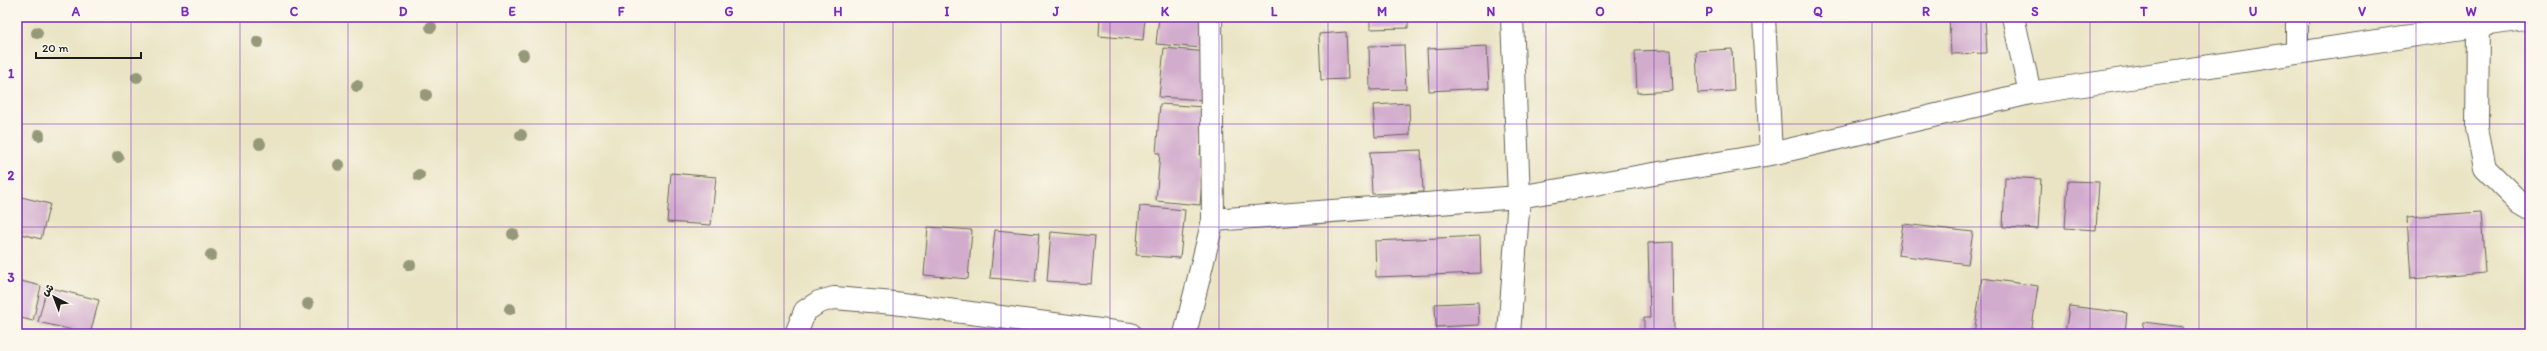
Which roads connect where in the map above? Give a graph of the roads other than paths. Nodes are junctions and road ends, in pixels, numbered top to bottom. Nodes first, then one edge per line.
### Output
1 (1211, 17) edge
2 (1512, 17) edge
3 (1764, 17) edge
4 (2013, 17) edge
5 (2296, 17) edge
6 (2530, 18) edge
7 (2478, 25) junction
8 (2297, 52) junction
9 (2030, 93) junction
10 (1771, 154) junction
11 (1519, 197) junction
12 (2530, 209) edge
13 (1213, 220) junction
14 (796, 334) edge
15 (1130, 334) edge
16 (1185, 334) edge
17 (1509, 334) edge

1 - 13 street
2 - 11 street
3 - 10 street
4 - 9 street
5 - 8 street
6 - 7 street
7 - 8 street
7 - 12 street
8 - 9 street
9 - 10 street
10 - 11 street
11 - 13 street
11 - 17 street
13 - 16 street
14 - 15 street

